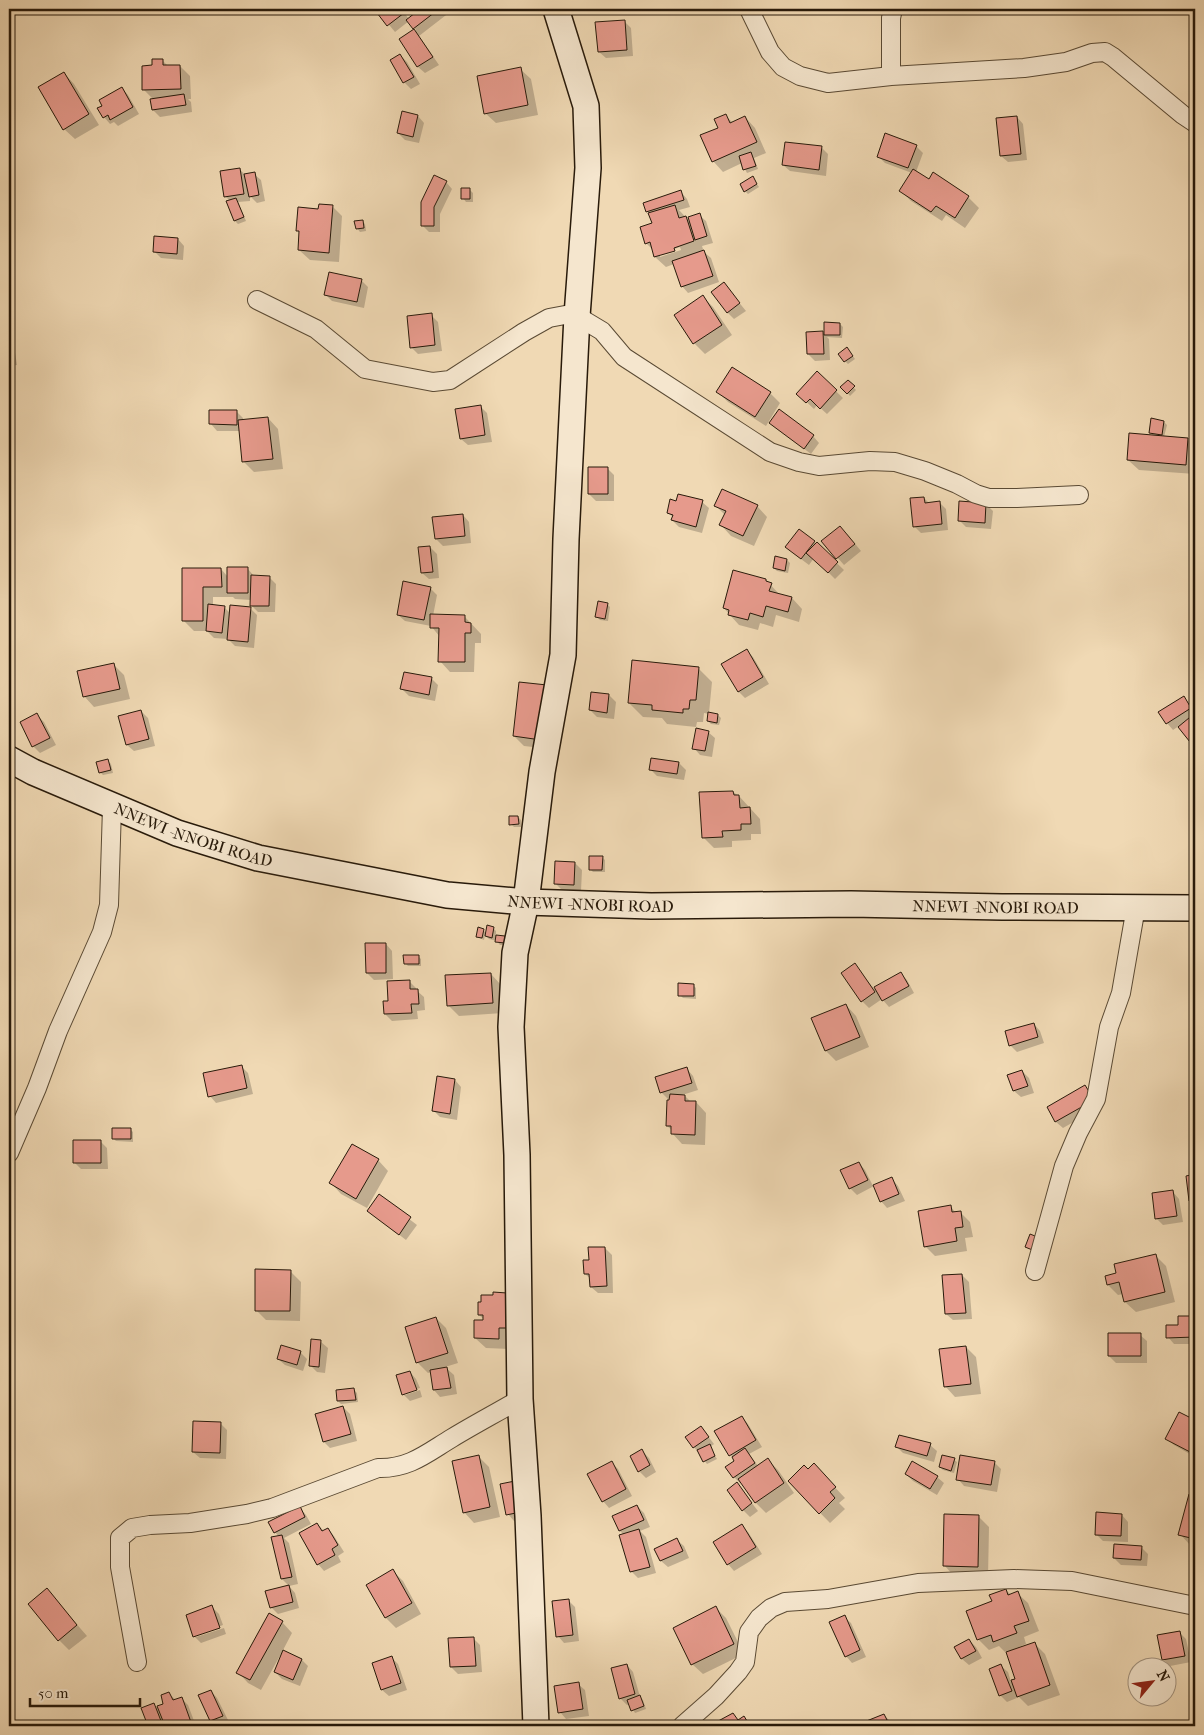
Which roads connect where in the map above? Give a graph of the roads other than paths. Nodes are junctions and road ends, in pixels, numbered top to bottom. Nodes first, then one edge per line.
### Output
1 (556, 9) edge
2 (749, 9) edge
3 (894, 9) edge
4 (892, 76) junction
5 (1195, 123) edge
6 (257, 300) dead end
7 (577, 316) junction
8 (1079, 495) dead end
9 (9, 759) edge
10 (112, 807) junction
11 (526, 902) junction
12 (1136, 907) junction
13 (1195, 908) edge
14 (9, 1153) edge
15 (1034, 1271) dead end
16 (520, 1399) junction
17 (1195, 1606) edge
18 (136, 1662) dead end
19 (536, 1726) edge
20 (682, 1726) edge

1 - 7 street
2 - 4 street
3 - 4 street
4 - 5 street
6 - 7 street
7 - 8 street
7 - 11 street
9 - 10 street, NNEWI -NNOBI ROAD
10 - 11 street, NNEWI -NNOBI ROAD
10 - 14 street
11 - 12 street, NNEWI -NNOBI ROAD
11 - 16 street
12 - 13 street, NNEWI -NNOBI ROAD
12 - 15 street
16 - 18 street
16 - 19 street
17 - 20 street

